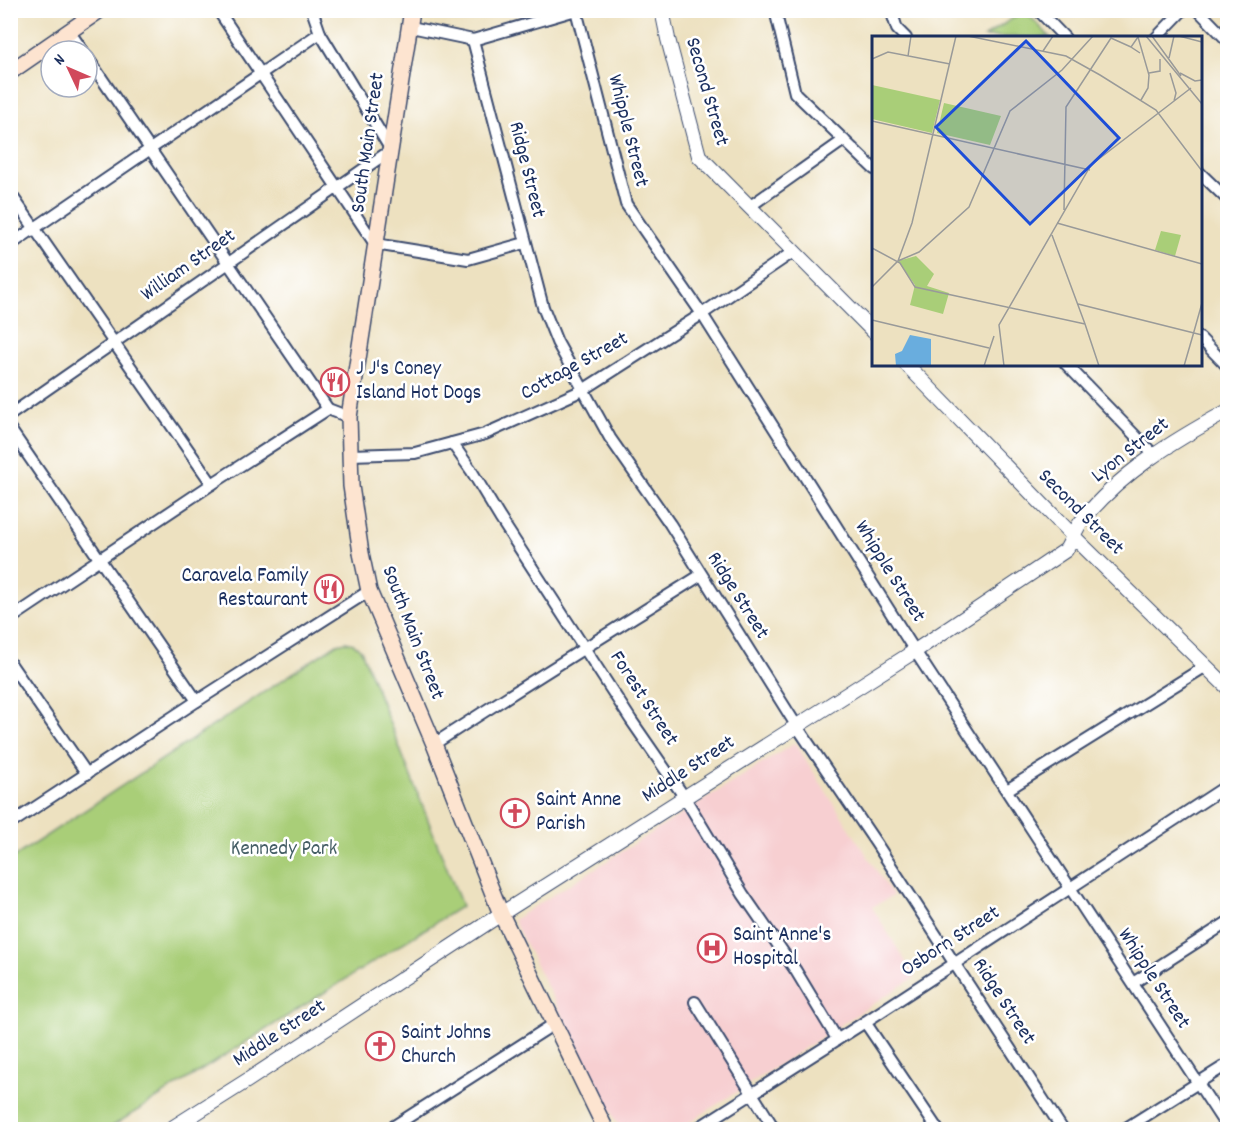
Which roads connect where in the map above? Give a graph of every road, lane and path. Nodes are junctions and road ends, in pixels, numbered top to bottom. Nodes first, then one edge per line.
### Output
1 (100, 10) edge
2 (219, 10) edge
3 (312, 10) edge
4 (412, 10) edge
5 (576, 10) edge
6 (662, 10) edge
7 (775, 10) edge
8 (891, 10) edge
9 (1038, 10) edge
10 (1183, 10) edge
11 (1198, 10) edge
12 (411, 27) junction
13 (69, 31) junction
14 (320, 33) junction
15 (904, 36) edge
16 (1063, 36) edge
17 (1158, 36) edge
18 (75, 39) edge
19 (473, 40) junction
20 (1227, 40) edge
21 (10, 72) edge
22 (261, 74) junction
23 (99, 75) edge
24 (844, 140) junction
25 (150, 149) junction
26 (391, 150) junction
27 (872, 168) edge
28 (1202, 175) edge
29 (337, 188) junction
30 (10, 193) edge
31 (1227, 200) edge
32 (749, 207) junction
33 (35, 228) junction
34 (525, 243) junction
35 (375, 244) junction
36 (10, 245) edge
37 (793, 252) junction
38 (228, 263) junction
39 (702, 314) junction
40 (872, 327) edge
41 (1202, 340) edge
42 (114, 343) junction
43 (908, 366) edge
44 (1068, 366) edge
45 (1227, 367) edge
46 (583, 390) junction
47 (328, 409) junction
48 (1227, 411) edge
49 (10, 415) edge
50 (349, 417) junction
51 (10, 429) edge
52 (452, 443) junction
53 (350, 455) junction
54 (1154, 455) junction
55 (212, 484) junction
56 (1074, 537) junction
57 (100, 559) junction
58 (701, 575) junction
59 (369, 591) junction
60 (10, 618) edge
61 (586, 648) junction
62 (915, 651) junction
63 (10, 663) edge
64 (1206, 666) junction
65 (1227, 688) edge
66 (197, 701) junction
67 (796, 725) junction
68 (434, 744) junction
69 (87, 774) junction
70 (1227, 785) edge
71 (1007, 790) junction
72 (685, 798) junction
73 (10, 824) edge
74 (1071, 888) junction
75 (501, 914) junction
76 (1227, 922) edge
77 (954, 963) junction
78 (1132, 983) junction
79 (695, 1002) dead end
80 (865, 1022) junction
81 (554, 1024) junction
82 (837, 1038) junction
83 (1227, 1064) edge
84 (1197, 1082) junction
85 (751, 1093) junction
86 (1227, 1129) edge
87 (169, 1130) edge
88 (388, 1130) edge
89 (606, 1130) edge
90 (695, 1130) edge
91 (775, 1130) edge
92 (938, 1130) edge
93 (1063, 1130) edge
94 (1123, 1130) edge

1 - 13 main road
2 - 22 street
3 - 14 street
4 - 12 main road, South Main Street
5 - 19 street
5 - 39 street, Whipple Street
6 - 32 street, Second Street
7 - 24 street
8 - 15 street
9 - 16 street
10 - 17 street
11 - 20 street
12 - 19 street
12 - 26 main road, South Main Street
13 - 18 street
13 - 21 main road
14 - 22 street
14 - 26 street
19 - 34 street, Ridge Street
22 - 25 street
22 - 29 street
23 - 25 street
24 - 27 street
24 - 32 street
25 - 33 street
25 - 38 street
26 - 29 street, William Street
26 - 35 main road, South Main Street
28 - 31 street
29 - 35 street
29 - 38 street, William Street
30 - 33 street
32 - 37 street, Second Street
33 - 36 street
33 - 42 street
34 - 35 street
34 - 46 street, Ridge Street
35 - 50 main road, South Main Street
37 - 39 street, Cottage Street
37 - 40 street, Second Street
38 - 42 street, William Street
38 - 47 street
39 - 46 street, Cottage Street
39 - 62 street, Whipple Street
41 - 45 street
42 - 49 street, William Street
42 - 55 street
43 - 56 street, Second Street
44 - 54 street
46 - 52 street, Cottage Street
46 - 58 street, Ridge Street
47 - 50 street
47 - 55 street
48 - 54 street, Lyon Street
50 - 53 main road, South Main Street
51 - 57 street
52 - 53 street, Cottage Street
52 - 61 street, Forest Street
53 - 59 main road, South Main Street
54 - 56 street, Lyon Street
55 - 57 street
56 - 62 street, Middle Street
56 - 64 street, Second Street
57 - 60 street
57 - 66 street
58 - 61 street
58 - 67 street, Ridge Street
59 - 66 street
59 - 68 main road, South Main Street
61 - 68 street
61 - 72 street, Forest Street
62 - 67 street, Middle Street
62 - 71 street, Whipple Street
63 - 69 street
64 - 65 street, Second Street
64 - 71 street
66 - 69 street
67 - 72 street, Middle Street
67 - 77 street, Ridge Street
68 - 75 main road, South Main Street
69 - 73 street
70 - 74 street, Osborn Street
71 - 74 street, Whipple Street
72 - 75 street, Middle Street
72 - 82 street, Forest Street
74 - 77 street, Osborn Street
74 - 78 street, Whipple Street
75 - 81 main road, South Main Street
75 - 87 street, Middle Street
76 - 78 street
77 - 80 street, Osborn Street
77 - 93 street, Ridge Street
78 - 84 street, Whipple Street
79 - 85 street
80 - 82 street, Osborn Street
80 - 92 street
81 - 88 street
81 - 89 main road, South Main Street
82 - 85 street, Osborn Street
83 - 84 street
84 - 86 street, Whipple Street
84 - 94 street
85 - 90 street, Osborn Street
85 - 91 street

